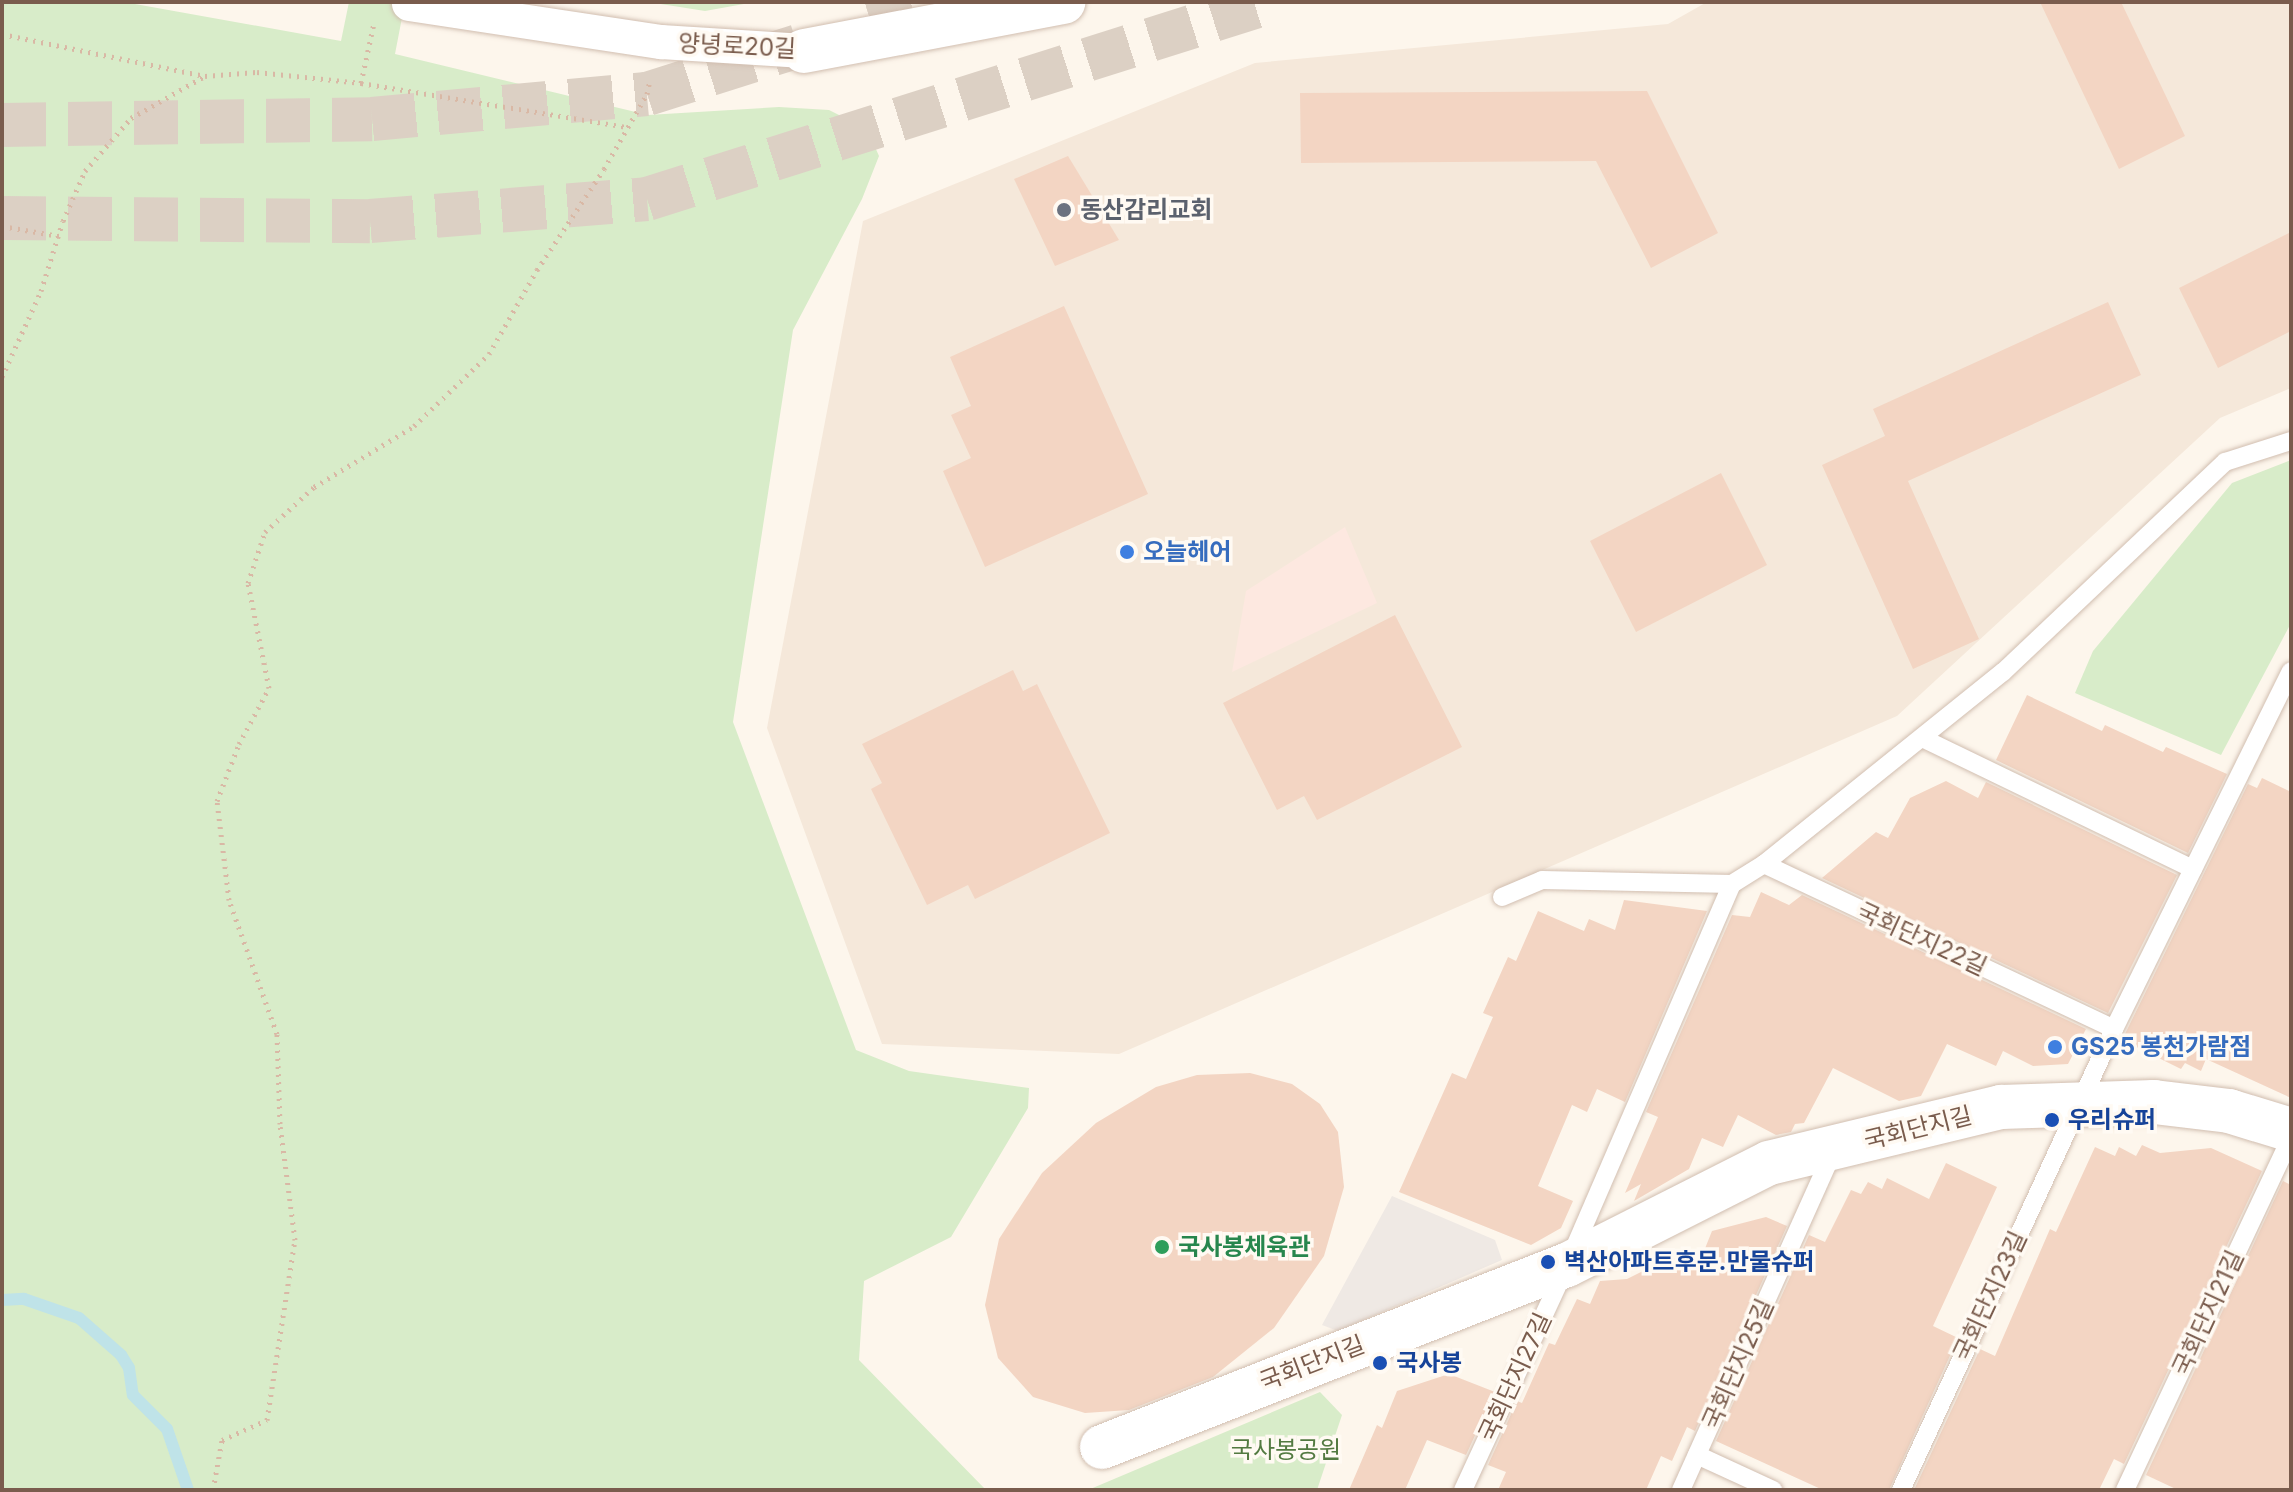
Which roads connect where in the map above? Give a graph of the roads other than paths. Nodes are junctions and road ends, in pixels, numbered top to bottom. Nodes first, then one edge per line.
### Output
1 (1063, 2) edge
2 (409, 4) edge
3 (804, 51) joint
4 (2291, 441) edge
5 (2291, 671) edge
6 (1922, 738) junction
7 (1764, 864) junction
8 (2193, 869) junction
9 (1732, 884) junction
10 (1502, 897) dead end
11 (2114, 1029) junction
12 (2080, 1103) junction
13 (2291, 1130) edge
14 (2291, 1137) edge
15 (1834, 1150) junction
16 (1567, 1265) junction
17 (1102, 1447) dead end
18 (1697, 1455) junction
19 (1463, 1490) edge
20 (1681, 1490) edge
21 (1773, 1490) edge
22 (1901, 1490) edge
23 (2125, 1490) edge

1 - 3 street, 양녕로20길
2 - 3 street, 양녕로20길
4 - 6 lane
5 - 8 lane
6 - 7 lane
6 - 8 lane
7 - 9 lane
7 - 11 lane, 국회단지22길
8 - 11 lane
9 - 10 lane
9 - 16 lane
11 - 12 lane
12 - 13 street, 국회단지길
12 - 15 street, 국회단지길
12 - 22 lane, 국회단지23길
14 - 23 lane, 국회단지21길
15 - 16 street, 국회단지길
15 - 18 lane, 국회단지25길
16 - 17 street, 국회단지길
16 - 19 lane, 국회단지27길
18 - 20 lane, 국회단지25길
18 - 21 lane

